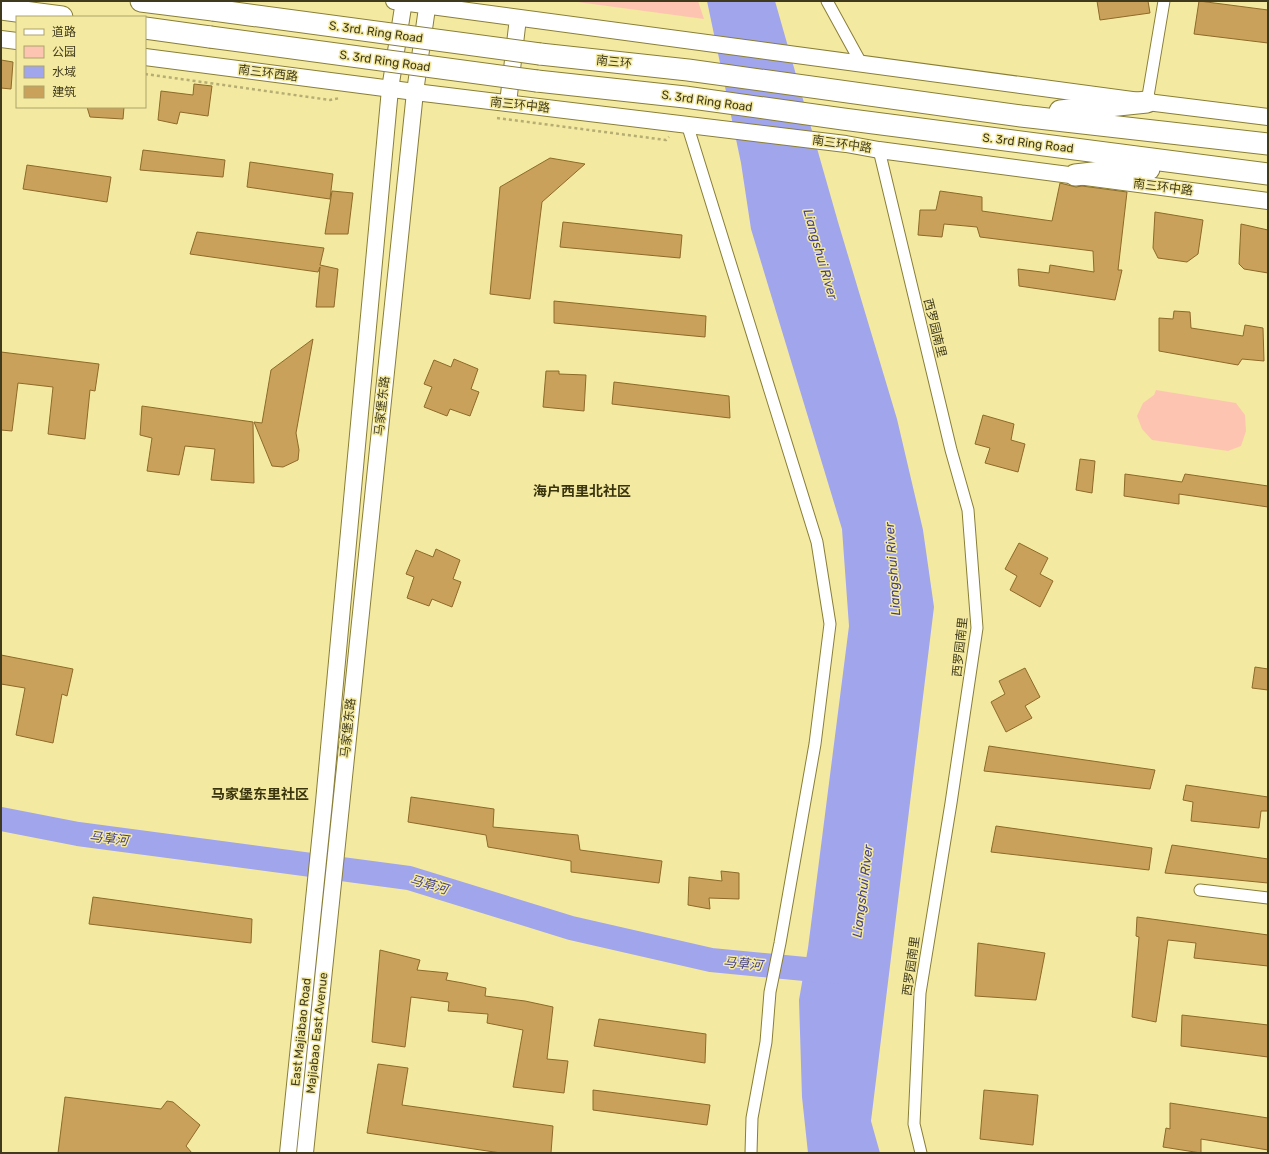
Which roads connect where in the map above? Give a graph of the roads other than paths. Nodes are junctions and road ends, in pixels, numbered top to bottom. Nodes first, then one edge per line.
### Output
1 (141, 1) edge
2 (401, 1) edge
3 (827, 1) edge
4 (1164, 1) edge
5 (428, 3) edge
6 (1, 9) edge
7 (54, 16) edge
8 (518, 18) junction
9 (146, 28) edge
10 (1, 39) edge
11 (16, 41) edge
12 (540, 54) joint
13 (146, 57) edge
14 (861, 63) junction
15 (390, 88) junction
16 (415, 92) junction
17 (1147, 102) junction
18 (508, 103) junction
19 (1021, 116) junction
20 (1268, 117) edge
21 (687, 124) junction
22 (1268, 144) edge
23 (878, 150) junction
24 (1197, 165) junction
25 (1268, 174) edge
26 (1075, 176) junction
27 (1268, 201) edge
28 (1200, 890) dead end
29 (1268, 898) edge
30 (313, 910) joint
31 (330, 913) joint
32 (288, 1153) edge
33 (305, 1153) edge
34 (751, 1153) edge
35 (921, 1153) edge

1 - 12 highway, S. 3rd. Ring Road, bridge
2 - 5 main road
2 - 15 main road, 马家堡东路
3 - 14 street
4 - 17 street
5 - 8 main road
5 - 16 main road, 马家堡东路
6 - 7 highway
8 - 14 main road
8 - 18 main road
9 - 24 highway, S. 3rd Ring Road, bridge
10 - 11 main road
12 - 19 highway, 南三环
13 - 15 main road, 南三环西路
14 - 17 main road
15 - 16 main road, 南三环西路
15 - 30 main road, 马家堡东路
16 - 18 main road, 南三环中路
16 - 31 main road, 马家堡东路
17 - 19 highway
17 - 20 main road
18 - 21 main road, 南三环中路
19 - 22 highway
21 - 23 main road, 南三环中路
21 - 34 street
23 - 26 main road, 南三环中路
23 - 35 street, 西罗园南里
24 - 25 highway, S. 3rd Ring Road
24 - 26 highway
26 - 27 main road, 南三环中路
28 - 29 street
30 - 32 main road, East Majiabao Road
31 - 33 main road, Majiabao East Avenue

